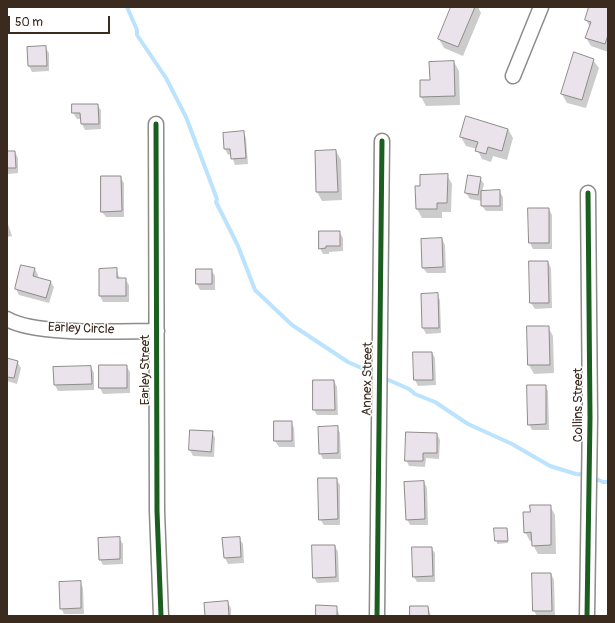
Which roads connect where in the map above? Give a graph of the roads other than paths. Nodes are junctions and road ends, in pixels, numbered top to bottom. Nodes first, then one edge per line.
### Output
1 (541, 7) edge
2 (513, 76) dead end
3 (156, 124) dead end
4 (382, 141) dead end
5 (588, 193) dead end
6 (7, 319) edge
7 (157, 331) junction
8 (161, 616) edge
9 (377, 616) edge
10 (587, 616) edge

1 - 2 street
3 - 7 street, Earley Street
4 - 9 street, Annex Street
5 - 10 street, Collins Street
6 - 7 street, Earley Circle
7 - 8 street, Earley Street

